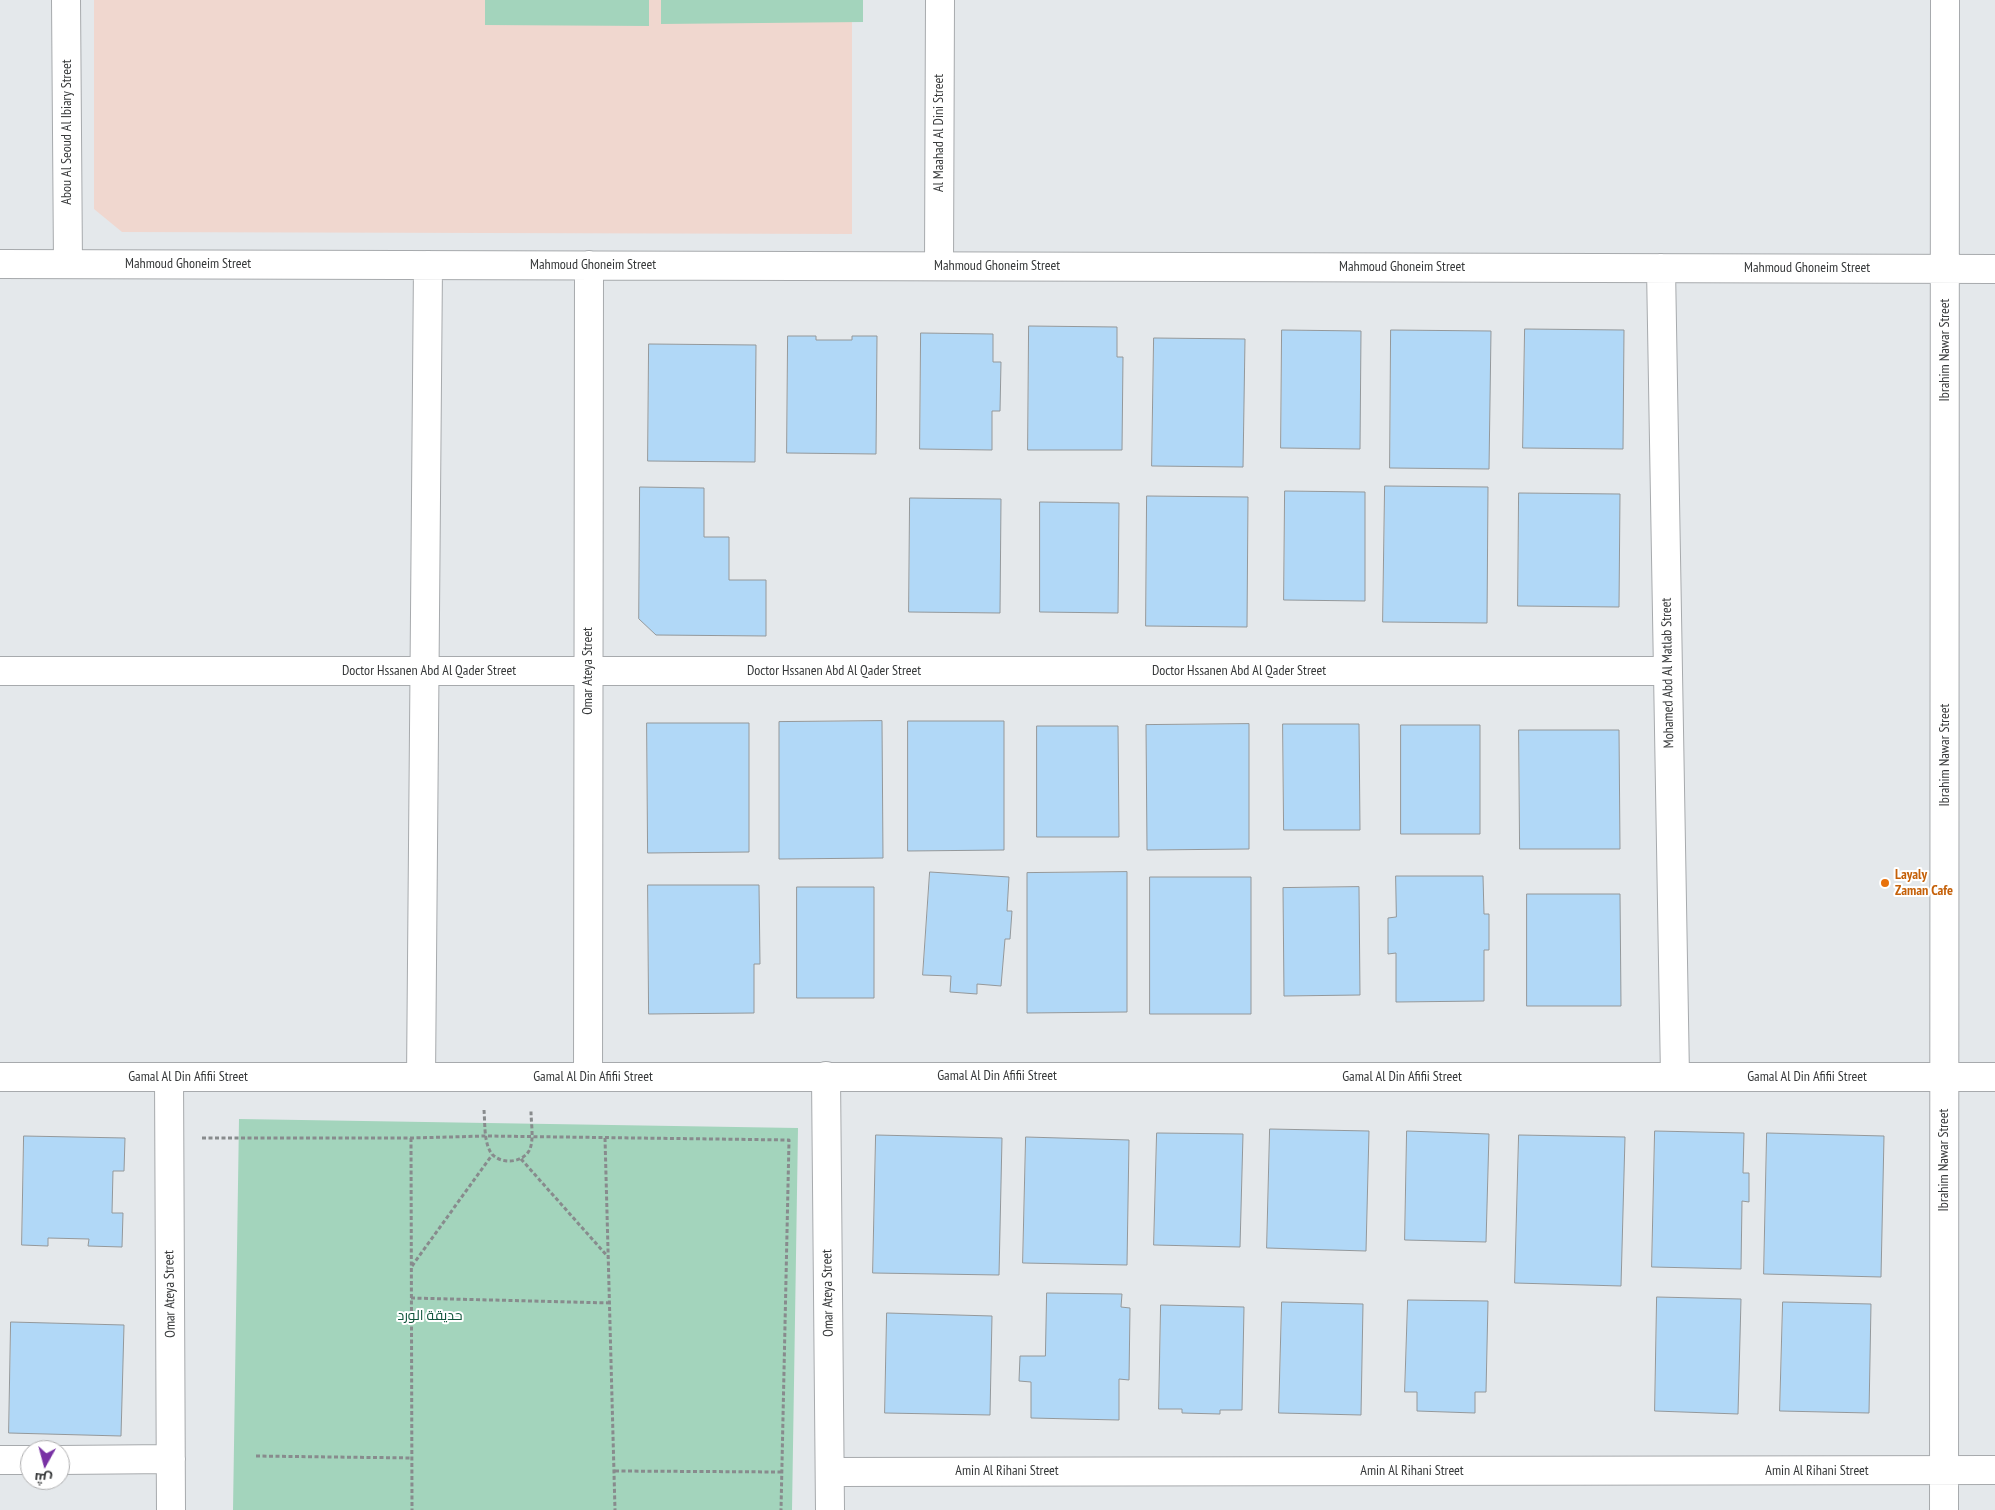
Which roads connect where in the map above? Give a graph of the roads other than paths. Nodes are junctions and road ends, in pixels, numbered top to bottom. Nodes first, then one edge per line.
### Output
1 (66, 0) edge
2 (940, 0) edge
3 (1945, 0) edge
4 (0, 264) edge
5 (68, 264) junction
6 (428, 265) junction
7 (589, 265) junction
8 (939, 266) junction
9 (1661, 268) junction
10 (1945, 269) junction
11 (1995, 269) edge
12 (0, 671) edge
13 (424, 671) junction
14 (588, 671) junction
15 (1668, 671) junction
16 (826, 1076) junction
17 (0, 1077) edge
18 (169, 1077) junction
19 (421, 1077) junction
20 (588, 1077) junction
21 (1676, 1077) junction
22 (1944, 1077) junction
23 (1995, 1077) edge
24 (171, 1459) junction
25 (0, 1460) edge
26 (20, 1460) edge
27 (70, 1460) edge
28 (1944, 1470) junction
29 (1995, 1470) edge
30 (830, 1472) junction
31 (171, 1510) edge
32 (830, 1510) edge
33 (1944, 1510) edge

1 - 5 street, Abou Al Seoud Al Ibiary Street
2 - 8 street, Al Maahad Al Dini Street
3 - 10 street, Ibrahim Nawar Street
4 - 5 street, Mahmoud Ghoneim Street
5 - 6 street, Mahmoud Ghoneim Street
6 - 7 street, Mahmoud Ghoneim Street
6 - 13 street
7 - 8 street, Mahmoud Ghoneim Street
7 - 14 street, Omar Ateya Street
8 - 9 street, Mahmoud Ghoneim Street
9 - 10 street, Mahmoud Ghoneim Street
9 - 15 street, Mohamed Abd Al Matlab Street
10 - 11 street, Mahmoud Ghoneim Street
10 - 22 street, Ibrahim Nawar Street
12 - 13 street, Doctor Hssanen Abd Al Qader Street
13 - 14 street, Doctor Hssanen Abd Al Qader Street
13 - 19 street
14 - 15 street, Doctor Hssanen Abd Al Qader Street
14 - 20 street, Omar Ateya Street
15 - 21 street, Mohamed Abd Al Matlab Street
16 - 20 street, Gamal Al Din Afifii Street
16 - 21 street, Gamal Al Din Afifii Street
16 - 30 street, Omar Ateya Street
17 - 18 street, Gamal Al Din Afifii Street
18 - 19 street, Gamal Al Din Afifii Street
18 - 24 street, Omar Ateya Street
19 - 20 street, Gamal Al Din Afifii Street
21 - 22 street, Gamal Al Din Afifii Street
22 - 23 street, Gamal Al Din Afifii Street
22 - 28 street, Ibrahim Nawar Street
24 - 27 street
24 - 31 street, Omar Ateya Street
25 - 26 street
28 - 29 street, Amin Al Rihani Street
28 - 30 street, Amin Al Rihani Street
28 - 33 street, Ibrahim Nawar Street
30 - 32 street, Omar Ateya Street

